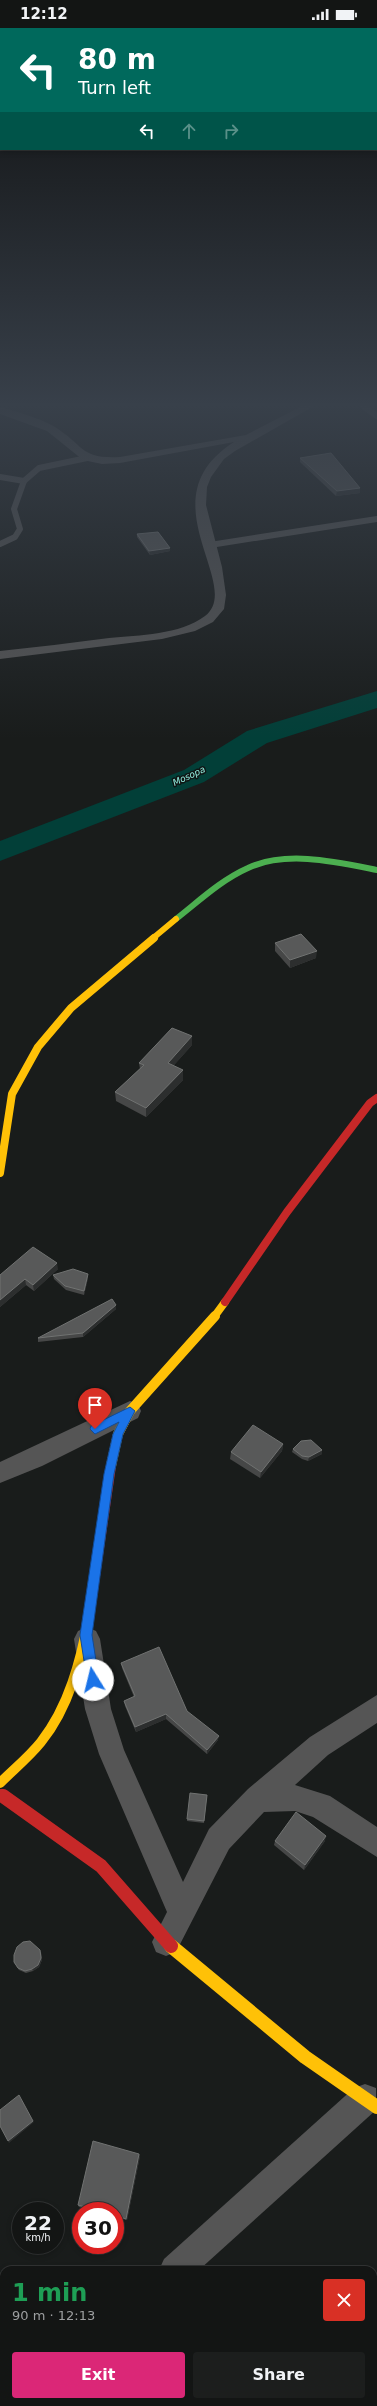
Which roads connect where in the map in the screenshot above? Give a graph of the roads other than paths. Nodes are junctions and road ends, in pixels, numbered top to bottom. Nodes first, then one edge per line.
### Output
1 (16, 517) edge
2 (201, 517) edge
3 (377, 519) edge
4 (0, 544) edge
5 (210, 545) junction
6 (0, 655) edge
7 (377, 870) edge
8 (377, 1098) edge
9 (0, 1172) edge
10 (130, 1411) junction
11 (0, 1473) edge
12 (86, 1635) junction
13 (377, 1708) edge
14 (0, 1783) edge
15 (0, 1794) edge
16 (258, 1799) junction
17 (377, 1843) edge
18 (182, 1913) junction
19 (166, 1942) junction
20 (371, 2102) edge
21 (180, 2266) edge

1 - 4 lane
2 - 5 street
3 - 5 lane
5 - 6 street
7 - 9 street
8 - 10 street
10 - 11 street
10 - 12 street
12 - 14 street
12 - 18 street
13 - 16 street
15 - 19 street
16 - 17 street
16 - 18 street
18 - 19 street
19 - 20 street
20 - 21 street

